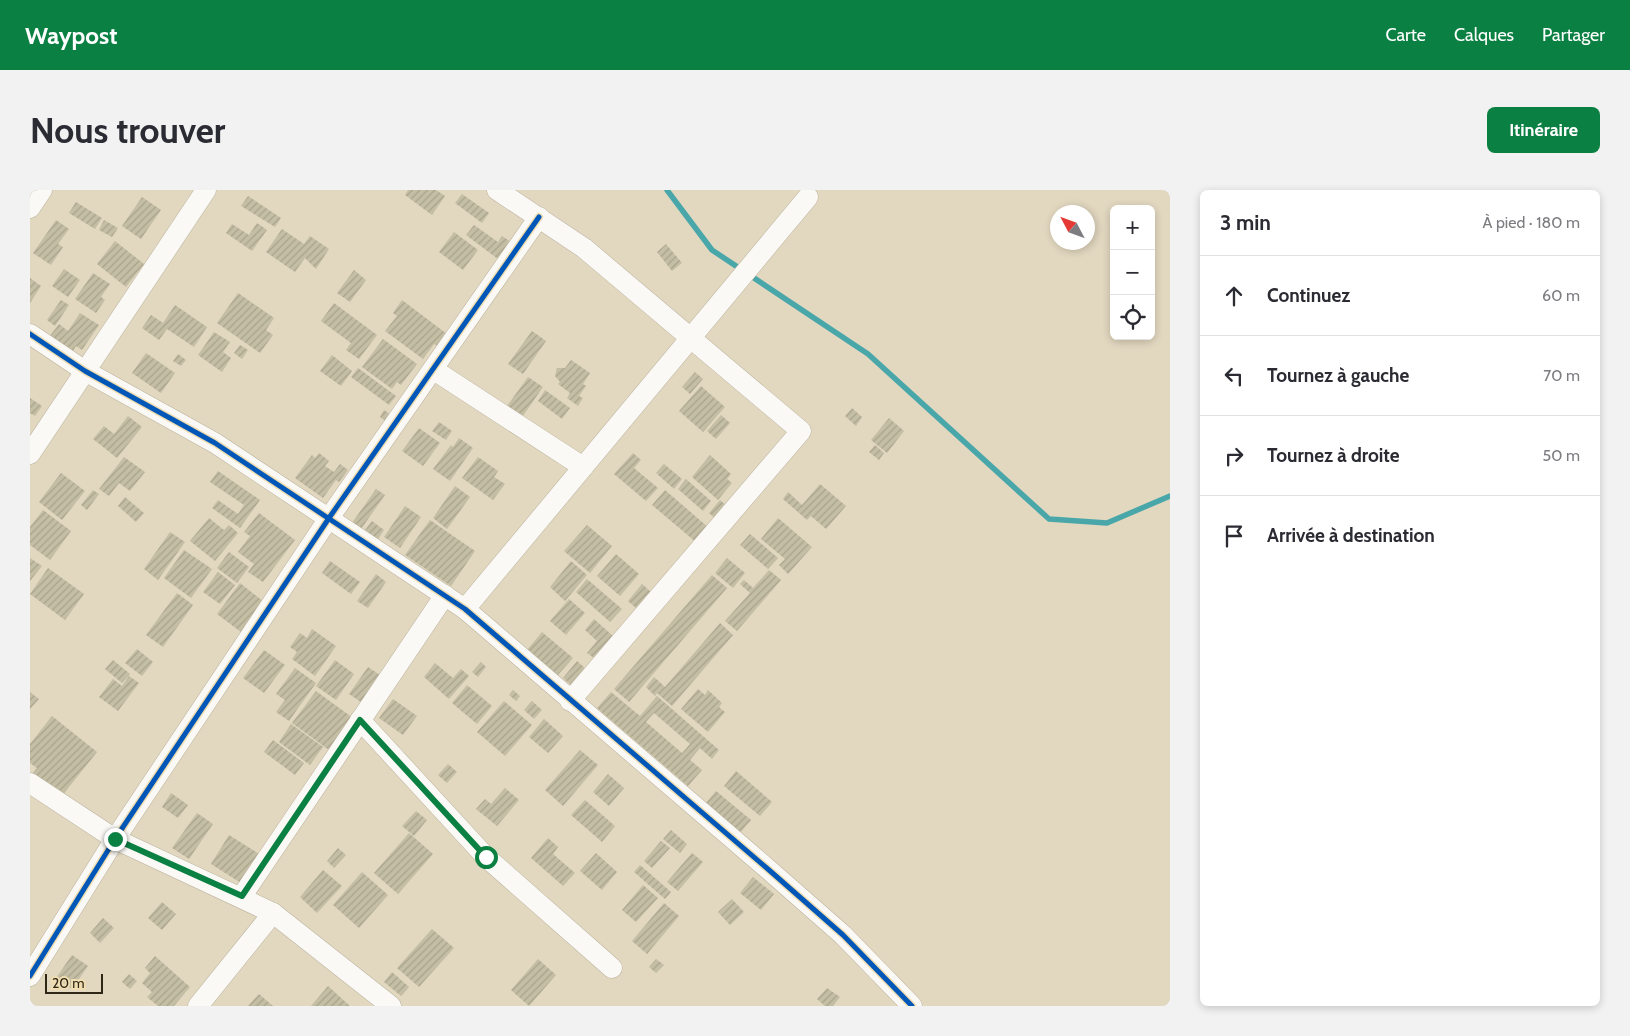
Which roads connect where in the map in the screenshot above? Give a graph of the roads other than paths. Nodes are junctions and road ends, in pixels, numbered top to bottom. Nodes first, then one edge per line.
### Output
1 (42, 190) edge
2 (206, 190) edge
3 (497, 190) edge
4 (808, 197) dead end
5 (30, 208) edge
6 (539, 218) junction
7 (30, 334) edge
8 (690, 339) junction
9 (434, 370) junction
10 (85, 371) junction
11 (30, 454) edge
12 (583, 467) junction
13 (329, 518) junction
14 (445, 596) junction
15 (465, 609) junction
16 (570, 701) junction
17 (360, 720) junction
18 (30, 782) edge
19 (115, 839) junction
20 (242, 896) junction
21 (273, 913) junction
22 (612, 968) dead end
23 (30, 976) edge
24 (198, 1006) edge
25 (391, 1006) edge
26 (912, 1006) edge

1 - 5 street
2 - 10 street
3 - 6 street
4 - 8 street
6 - 8 street
6 - 9 street
7 - 10 street
8 - 12 street
8 - 16 street
9 - 12 street
9 - 13 street
10 - 11 street
10 - 13 street
12 - 15 street
13 - 14 street
13 - 19 street
14 - 15 street
14 - 17 street
15 - 16 street
16 - 26 street
17 - 20 street
17 - 22 street
18 - 19 street
19 - 20 street
19 - 23 street
20 - 21 street
21 - 24 street
21 - 25 street

